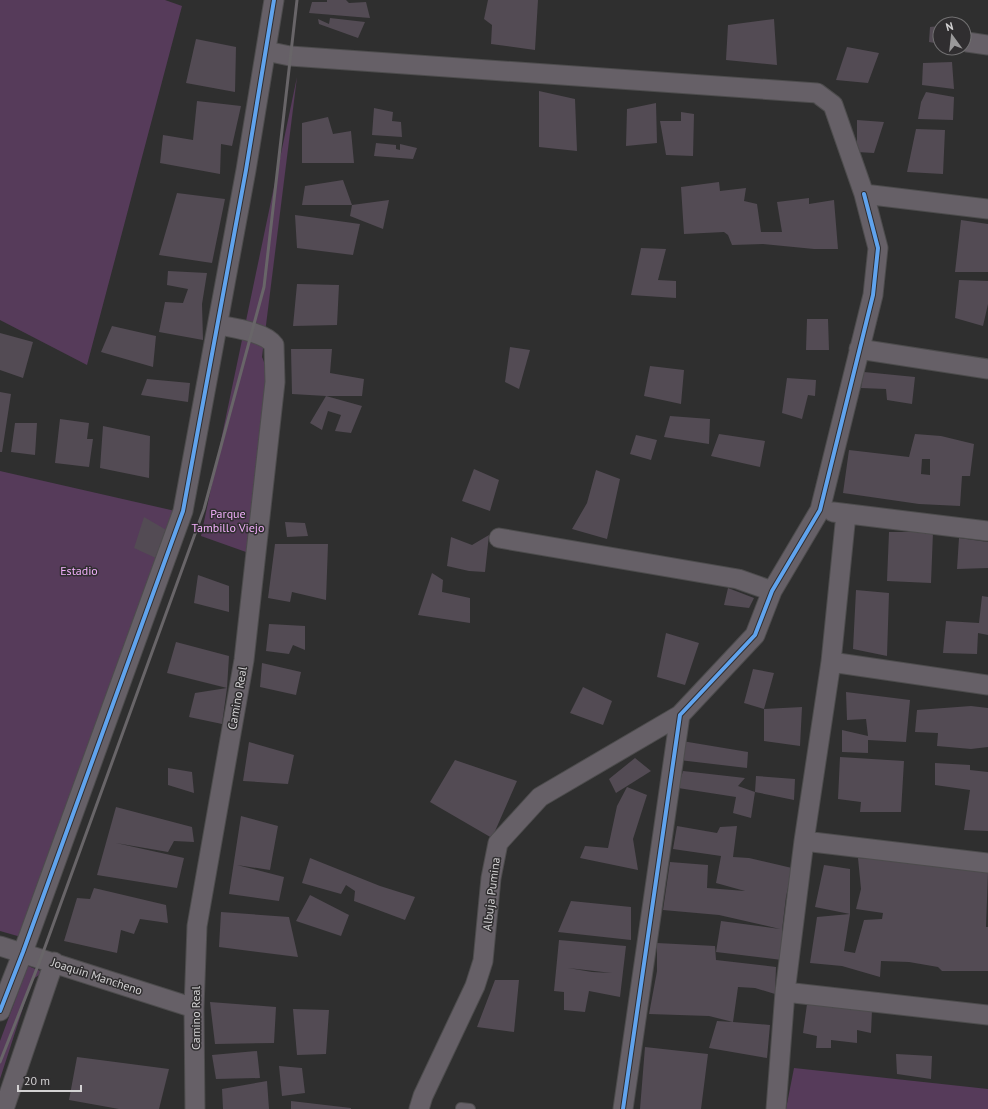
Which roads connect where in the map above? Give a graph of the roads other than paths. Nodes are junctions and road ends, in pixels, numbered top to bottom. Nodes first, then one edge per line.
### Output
1 (274, 0) edge
2 (972, 43) edge
3 (988, 45) edge
4 (266, 51) junction
5 (864, 194) junction
6 (988, 209) edge
7 (219, 325) junction
8 (859, 349) junction
9 (988, 369) edge
10 (820, 510) junction
11 (846, 514) junction
12 (988, 532) edge
13 (499, 538) dead end
14 (772, 591) junction
15 (831, 662) junction
16 (988, 685) edge
17 (680, 715) junction
18 (804, 841) junction
19 (988, 863) edge
20 (0, 946) edge
21 (23, 952) junction
22 (54, 962) junction
23 (785, 992) junction
24 (194, 1008) junction
25 (0, 1011) edge
26 (988, 1015) edge
27 (4, 1109) edge
28 (195, 1109) edge
29 (419, 1109) edge
30 (623, 1109) edge
31 (776, 1109) edge

1 - 4 street
2 - 3 street
4 - 5 street, Albuja Pumina
4 - 7 street
5 - 6 street
5 - 8 street, Albuja Pumina
7 - 21 street
7 - 24 street, Camino Real
8 - 9 street
8 - 10 street, Albuja Pumina
10 - 11 street
10 - 14 street, Albuja Pumina
11 - 12 street
11 - 15 street
13 - 14 street
14 - 17 street, Albuja Pumina
15 - 16 street
15 - 18 street
17 - 29 street, Albuja Pumina
17 - 30 street
18 - 19 street
18 - 23 street
20 - 21 street, Joaquin Mancheno
21 - 22 street, Joaquin Mancheno
21 - 25 street
22 - 24 street, Joaquin Mancheno
22 - 27 street
23 - 26 street
23 - 31 street
24 - 28 street, Camino Real

